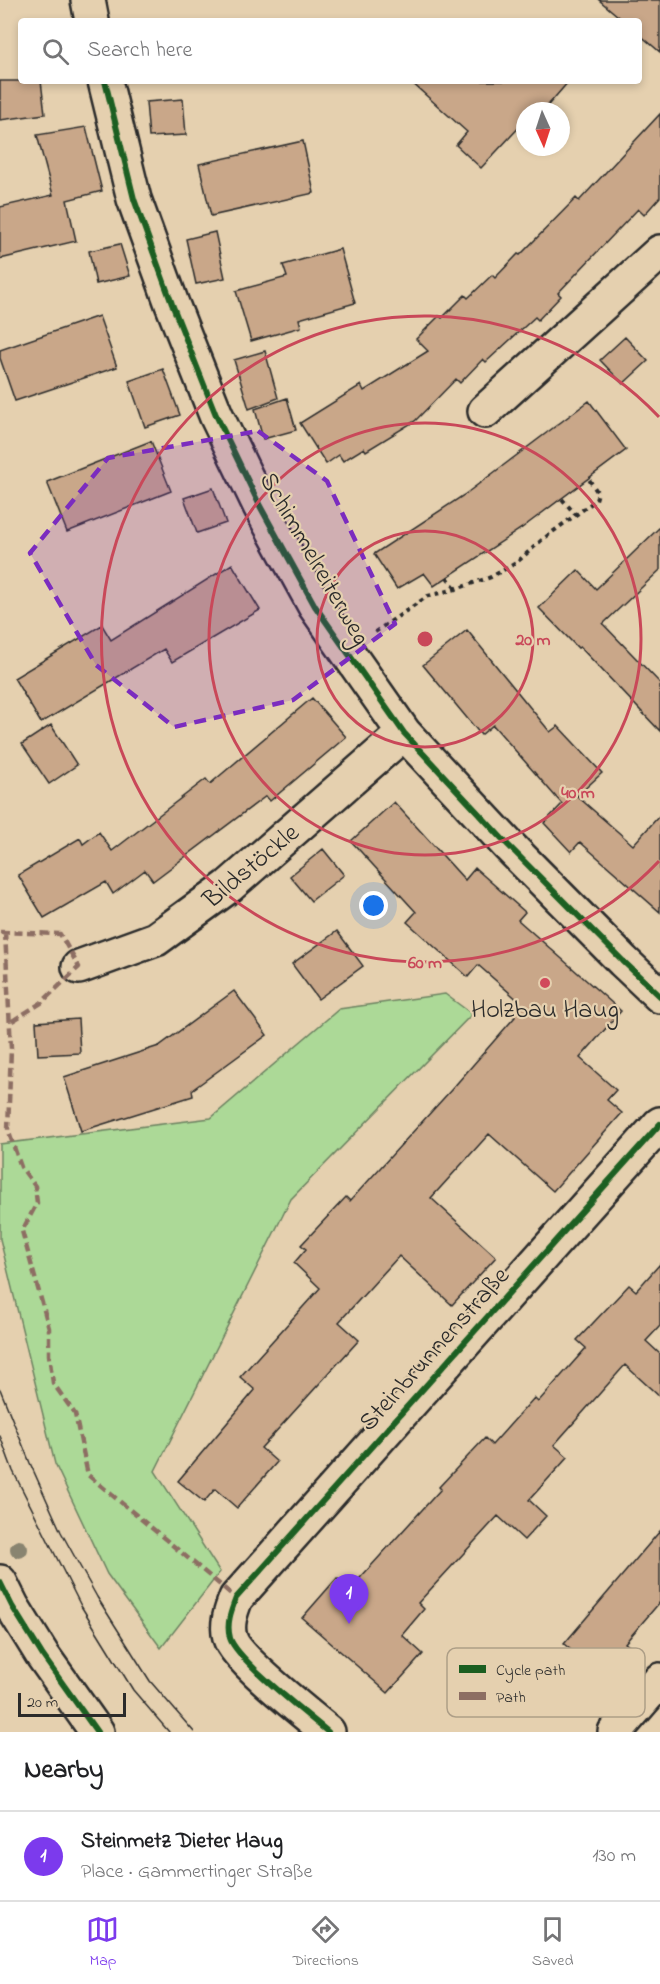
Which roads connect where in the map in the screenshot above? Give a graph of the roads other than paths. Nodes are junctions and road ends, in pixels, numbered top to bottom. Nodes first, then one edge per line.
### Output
1 (88, 0) edge
2 (91, 18) edge
3 (106, 84) edge
4 (660, 252) edge
5 (485, 411) dead end
6 (404, 733) junction
7 (79, 967) dead end
8 (660, 996) edge
9 (660, 1124) edge
10 (0, 1582) edge
11 (660, 1680) edge
12 (645, 1697) edge
13 (628, 1717) edge
14 (97, 1732) edge
15 (328, 1732) edge
16 (615, 1732) edge

1 - 2 street
3 - 6 street, Schimmelreiterweg
4 - 5 street
6 - 7 street, Bildstöckle
6 - 8 street, Schimmelreiterweg
9 - 15 street, Steinbrunnenstraße
10 - 14 street
11 - 12 street
13 - 16 street

